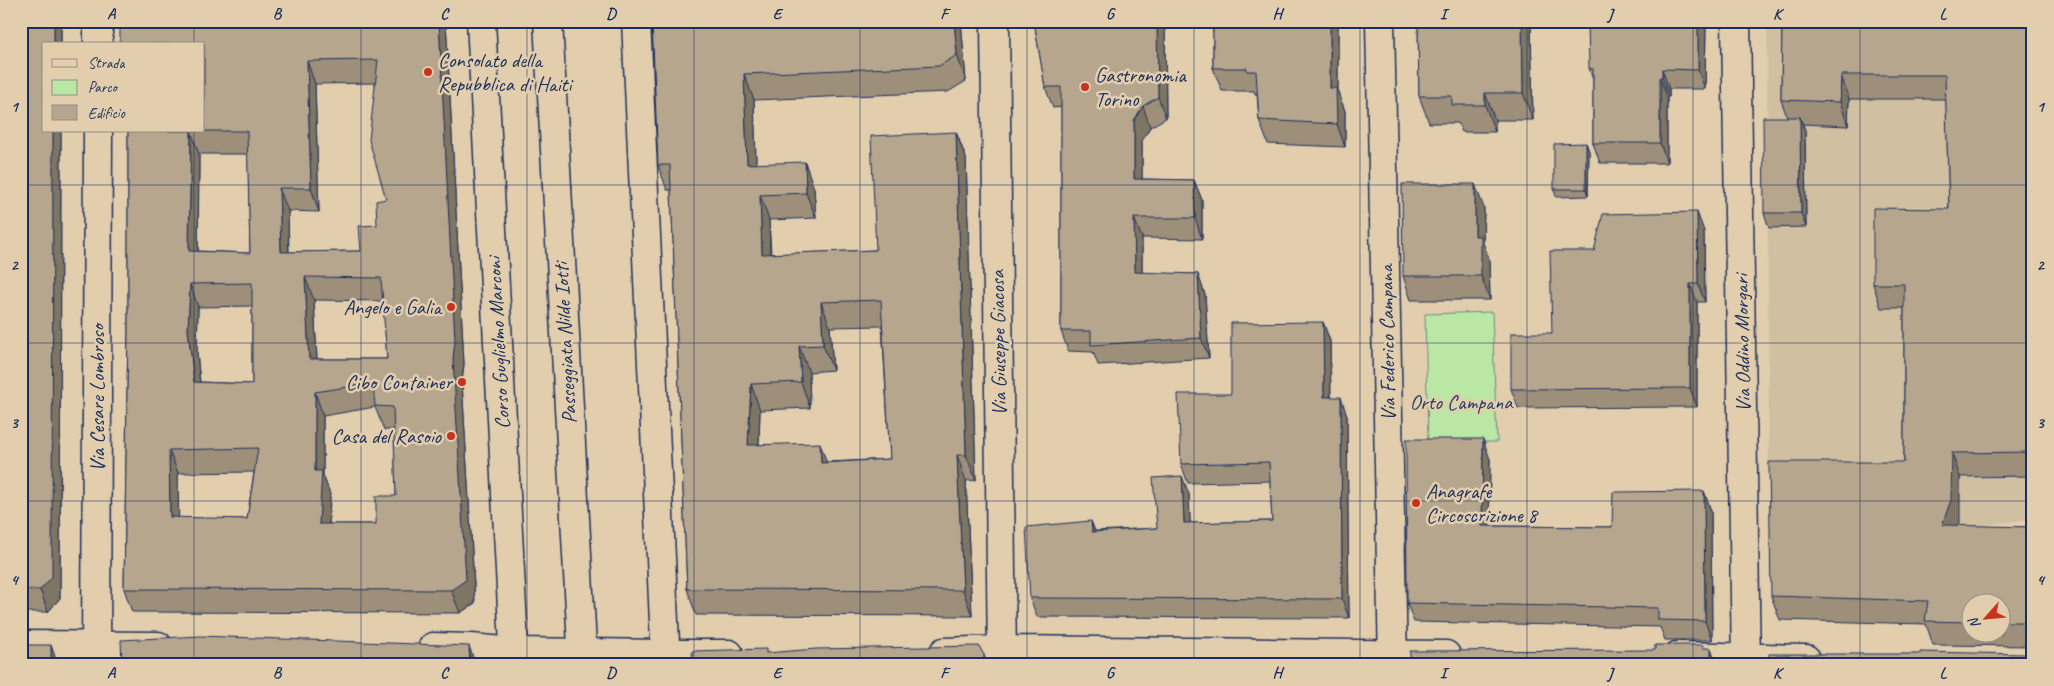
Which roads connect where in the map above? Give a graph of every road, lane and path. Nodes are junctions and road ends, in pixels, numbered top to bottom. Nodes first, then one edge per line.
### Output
1 (98, 21) edge
2 (481, 21) edge
3 (548, 21) edge
4 (636, 21) edge
5 (995, 21) edge
6 (1380, 21) edge
7 (1736, 21) edge
8 (98, 42) edge
9 (98, 132) edge
10 (21, 645) edge
11 (185, 646) edge
12 (412, 647) edge
13 (923, 652) edge
14 (754, 654) edge
15 (96, 655) edge
16 (1472, 655) edge
17 (1656, 656) edge
18 (1001, 657) edge
19 (514, 659) edge
20 (582, 659) edge
21 (666, 659) edge
22 (1829, 659) edge
23 (1393, 660) edge
24 (1746, 661) edge

1 - 8 street
2 - 19 street, Corso Guglielmo Marconi
3 - 20 street, Passeggiata Nilde Iotti
4 - 21 street
5 - 18 street, Via Giuseppe Giacosa
6 - 23 street, Via Federico Campana
7 - 24 street, Via Oddino Morgari
9 - 15 street, Via Cesare Lombroso
10 - 15 street
11 - 15 street
12 - 19 street
13 - 18 street
14 - 21 street
16 - 23 street
17 - 24 street
18 - 23 street
19 - 20 street
20 - 21 street
22 - 24 street

